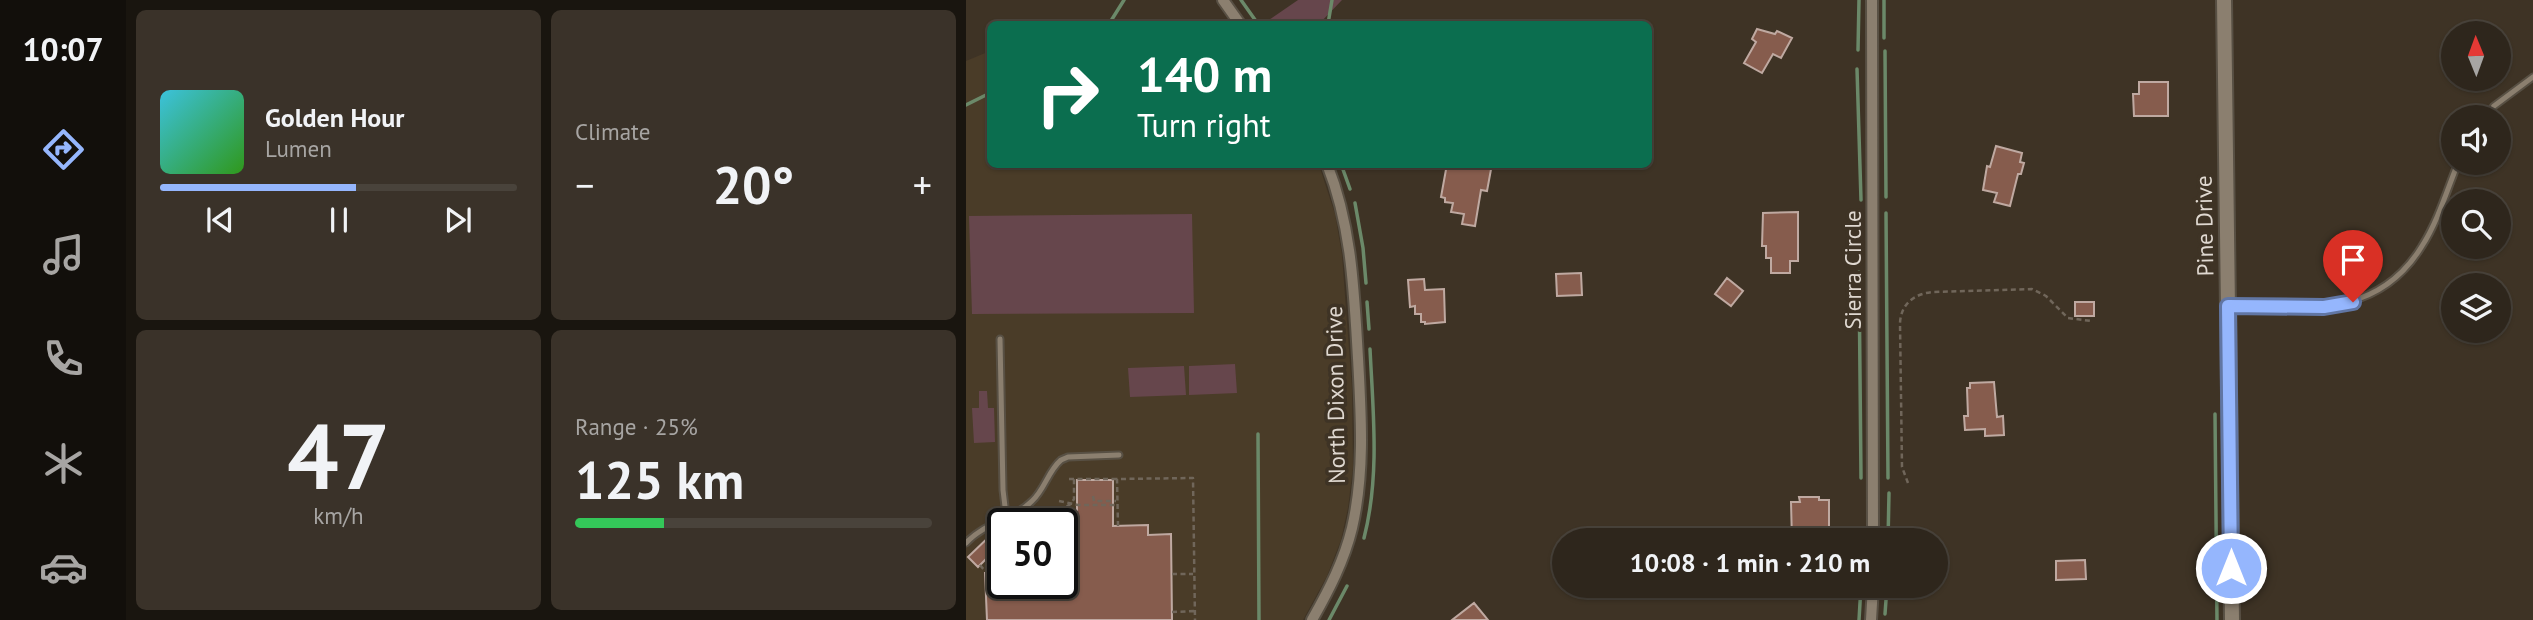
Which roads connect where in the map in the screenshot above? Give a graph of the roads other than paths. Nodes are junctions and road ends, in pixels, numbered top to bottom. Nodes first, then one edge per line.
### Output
1 (1223, 0) edge
2 (1872, 0) edge
3 (2224, 0) edge
4 (1238, 21) edge
5 (2533, 77) edge
6 (2495, 105) edge
7 (1328, 168) edge
8 (2453, 175) edge
9 (2228, 306) junction
10 (1000, 339) dead end
11 (1119, 454) dead end
12 (1005, 508) edge
13 (1023, 508) edge
14 (987, 526) edge
15 (1873, 528) edge
16 (966, 543) edge
17 (1872, 598) edge
18 (1312, 620) edge
19 (1871, 620) edge
20 (2232, 620) edge

1 - 4 street
2 - 15 street, Sierra Circle
3 - 9 main road, Pine Drive
5 - 6 lane
7 - 18 street, North Dixon Drive
8 - 9 lane
9 - 20 main road, Pine Drive
10 - 12 lane
11 - 13 lane
14 - 16 lane
17 - 19 street

